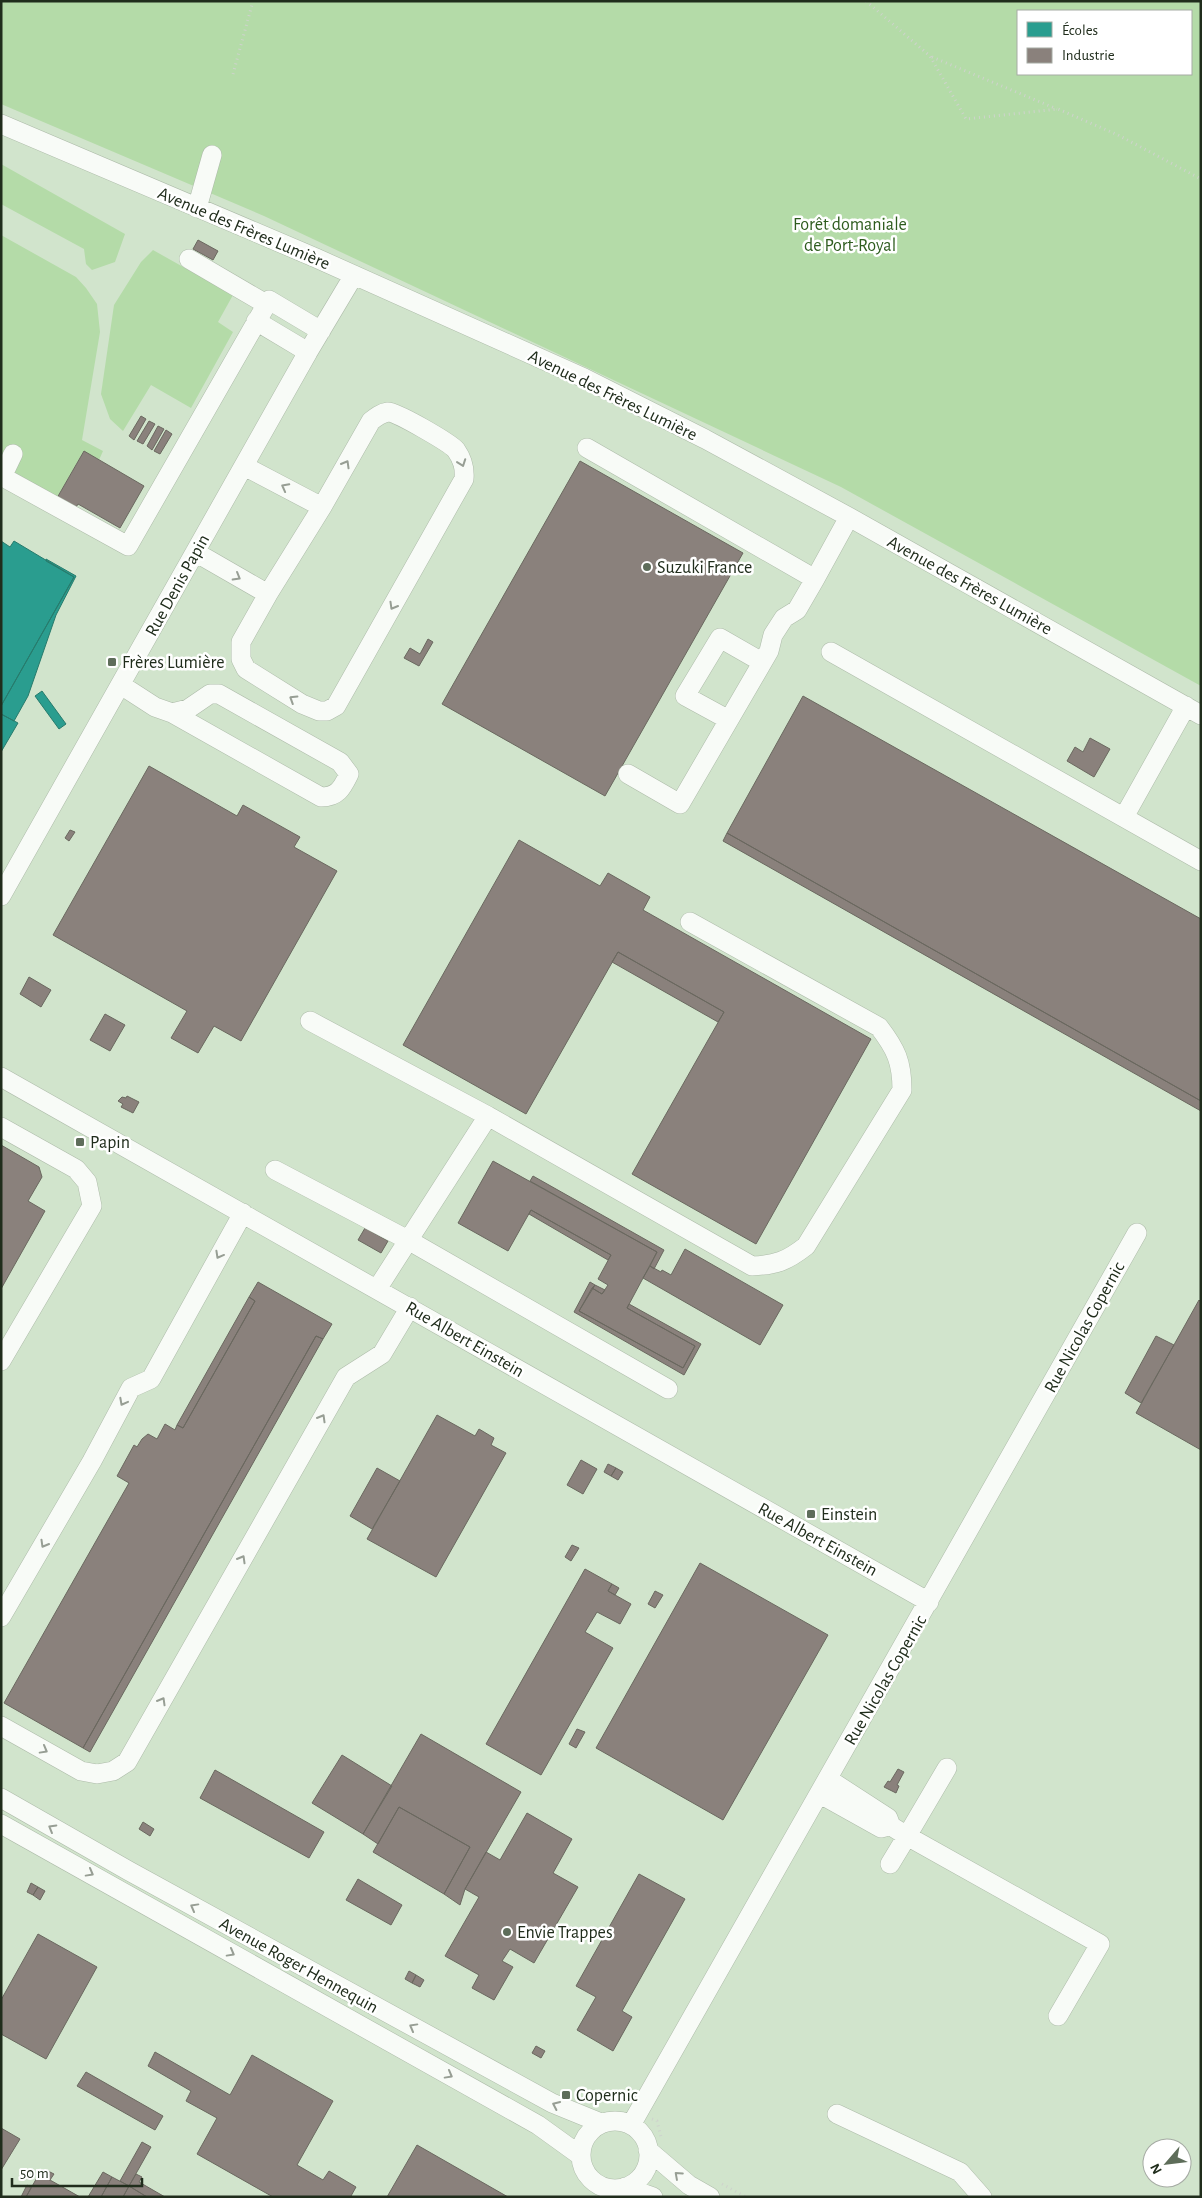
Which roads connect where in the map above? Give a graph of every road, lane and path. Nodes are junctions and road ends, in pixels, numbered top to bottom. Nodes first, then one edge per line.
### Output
1 (253, 1) edge
2 (866, 1) edge
3 (930, 56) junction
4 (233, 74) dead end
5 (1058, 109) junction
6 (1, 124) edge
7 (212, 156) dead end
8 (1201, 179) edge
9 (198, 208) junction
10 (189, 259) dead end
11 (354, 275) junction
12 (266, 304) junction
13 (256, 321) junction
14 (321, 331) junction
15 (308, 352) junction
16 (587, 448) dead end
17 (13, 454) dead end
18 (244, 466) junction
19 (2, 477) edge
20 (322, 507) junction
21 (850, 517) junction
22 (195, 552) junction
23 (814, 579) junction
24 (268, 594) junction
25 (831, 652) dead end
26 (762, 662) junction
27 (121, 685) junction
28 (1193, 710) edge
29 (172, 713) junction
30 (729, 720) junction
31 (628, 774) dead end
32 (1124, 817) junction
33 (1201, 861) edge
34 (1, 896) edge
35 (690, 922) dead end
36 (310, 1021) dead end
37 (1, 1077) edge
38 (488, 1116) junction
39 (1, 1127) edge
40 (275, 1170) dead end
41 (243, 1213) junction
42 (1137, 1233) dead end
43 (408, 1240) junction
44 (377, 1289) junction
45 (410, 1307) junction
46 (1, 1361) edge
47 (668, 1389) dead end
48 (929, 1602) junction
49 (1, 1617) edge
50 (1, 1726) edge
51 (947, 1768) dead end
52 (824, 1787) junction
53 (1, 1798) edge
54 (1, 1824) edge
55 (908, 1836) junction
56 (890, 1864) dead end
57 (1058, 2016) dead end
58 (838, 2114) dead end
59 (635, 2118) junction
60 (601, 2123) junction
61 (655, 2144) junction
62 (581, 2156) junction
63 (625, 2187) junction
64 (592, 2190) edge
65 (715, 2190) edge
66 (653, 2197) edge
67 (746, 2197) edge
68 (982, 2197) edge

1 - 4 path
2 - 3 path
3 - 5 path
3 - 5 path
5 - 8 path
6 - 9 street, Avenue des Frères Lumière
7 - 9 street
9 - 11 street, Avenue des Frères Lumière
10 - 12 street
11 - 14 street, Rue Denis Papin
11 - 21 street, Avenue des Frères Lumière
12 - 13 street
12 - 14 street
13 - 15 street
13 - 19 street
14 - 15 street, Rue Denis Papin
15 - 18 street, Rue Denis Papin
16 - 23 street
17 - 19 street
20 -> 18 street
18 - 22 street, Rue Denis Papin
20 - 24 street
20 -> 24 street
21 - 23 street
21 - 28 street, Avenue des Frères Lumière
22 -> 24 street
22 - 27 street, Rue Denis Papin
23 - 26 street
25 - 32 street
26 - 30 street
26 - 30 street
27 - 29 street
27 - 34 street, Rue Denis Papin
28 - 32 street
29 - 29 street
30 - 31 street
32 - 33 street
35 - 38 street
36 - 38 street
37 - 41 street, Rue Albert Einstein
38 - 43 street
39 - 46 street
40 - 43 street
41 - 44 street, Rue Albert Einstein
41 -> 49 street
42 - 48 street, Rue Nicolas Copernic
43 - 44 street
43 - 47 street
44 - 45 street, Rue Albert Einstein
45 - 48 street, Rue Albert Einstein
50 -> 45 street
48 - 52 street, Rue Nicolas Copernic
51 - 55 street
52 - 55 street
52 - 59 street, Rue Nicolas Copernic
60 -> 53 street, Avenue Roger Hennequin
54 -> 62 street, Avenue Roger Hennequin
55 - 56 street
55 - 57 street
58 - 68 street
59 - 60 street, Avenue Roger Hennequin
59 - 61 street
59 - 61 path
60 - 62 street
61 - 63 street
65 -> 61 street
62 - 64 street, Avenue Roger Hennequin
63 - 64 street, Avenue Roger Hennequin
63 - 66 street, Avenue Roger Hennequin
65 - 67 path

